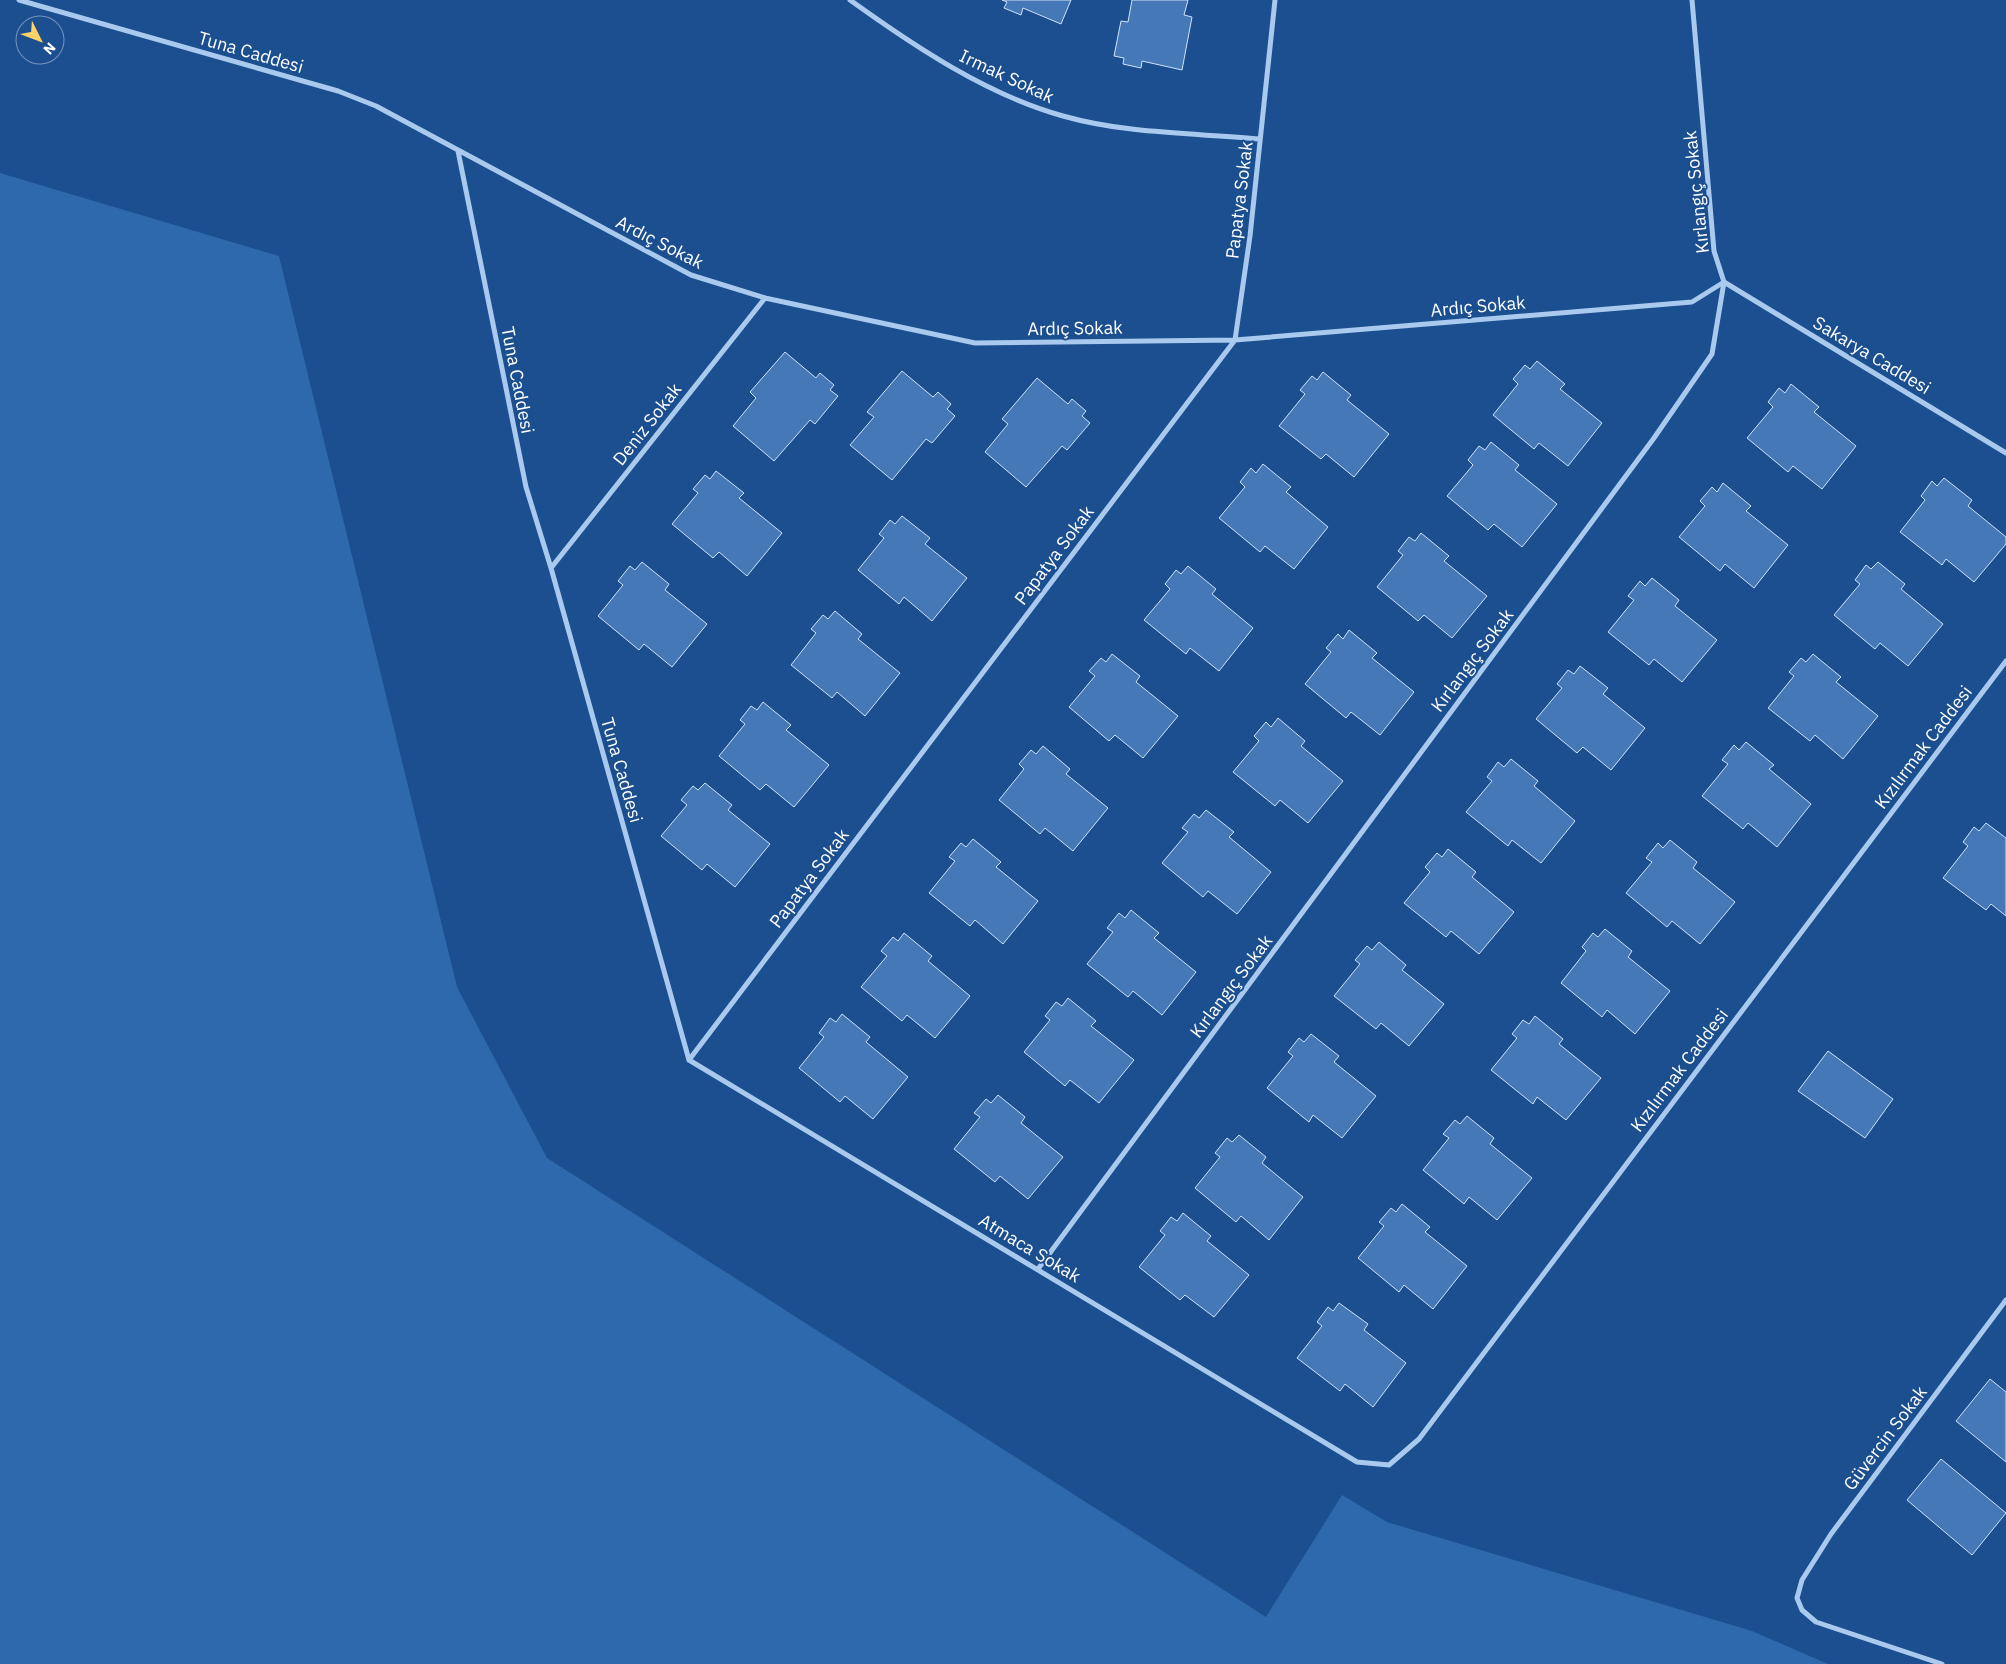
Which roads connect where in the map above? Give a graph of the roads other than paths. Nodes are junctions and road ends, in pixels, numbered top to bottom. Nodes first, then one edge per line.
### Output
1 (19, 0) edge
2 (850, 0) edge
3 (1275, 0) edge
4 (1692, 0) edge
5 (1260, 139) junction
6 (458, 151) junction
7 (1724, 282) junction
8 (765, 298) junction
9 (1235, 340) junction
10 (2006, 452) edge
11 (552, 568) junction
12 (2006, 661) edge
13 (688, 1060) junction
14 (1038, 1269) junction
15 (2006, 1300) edge
16 (1357, 1462) joint
17 (1942, 1664) edge

1 - 6 street, Tuna Caddesi
2 - 5 street, Irmak Sokak
3 - 5 street, Papatya Sokak
4 - 7 street, Kırlangıç Sokak
5 - 9 street, Papatya Sokak
6 - 8 street, Ardıç Sokak
6 - 11 street, Tuna Caddesi
7 - 9 street, Ardıç Sokak
7 - 10 street, Sakarya Caddesi
7 - 14 street, Kırlangıç Sokak
8 - 9 street, Ardıç Sokak
8 - 11 street, Deniz Sokak
9 - 13 street, Papatya Sokak
11 - 13 street, Tuna Caddesi
12 - 16 street, Kızılırmak Caddesi
13 - 14 street, Atmaca Sokak
14 - 16 street, Atmaca Sokak
15 - 17 street, Güvercin Sokak

